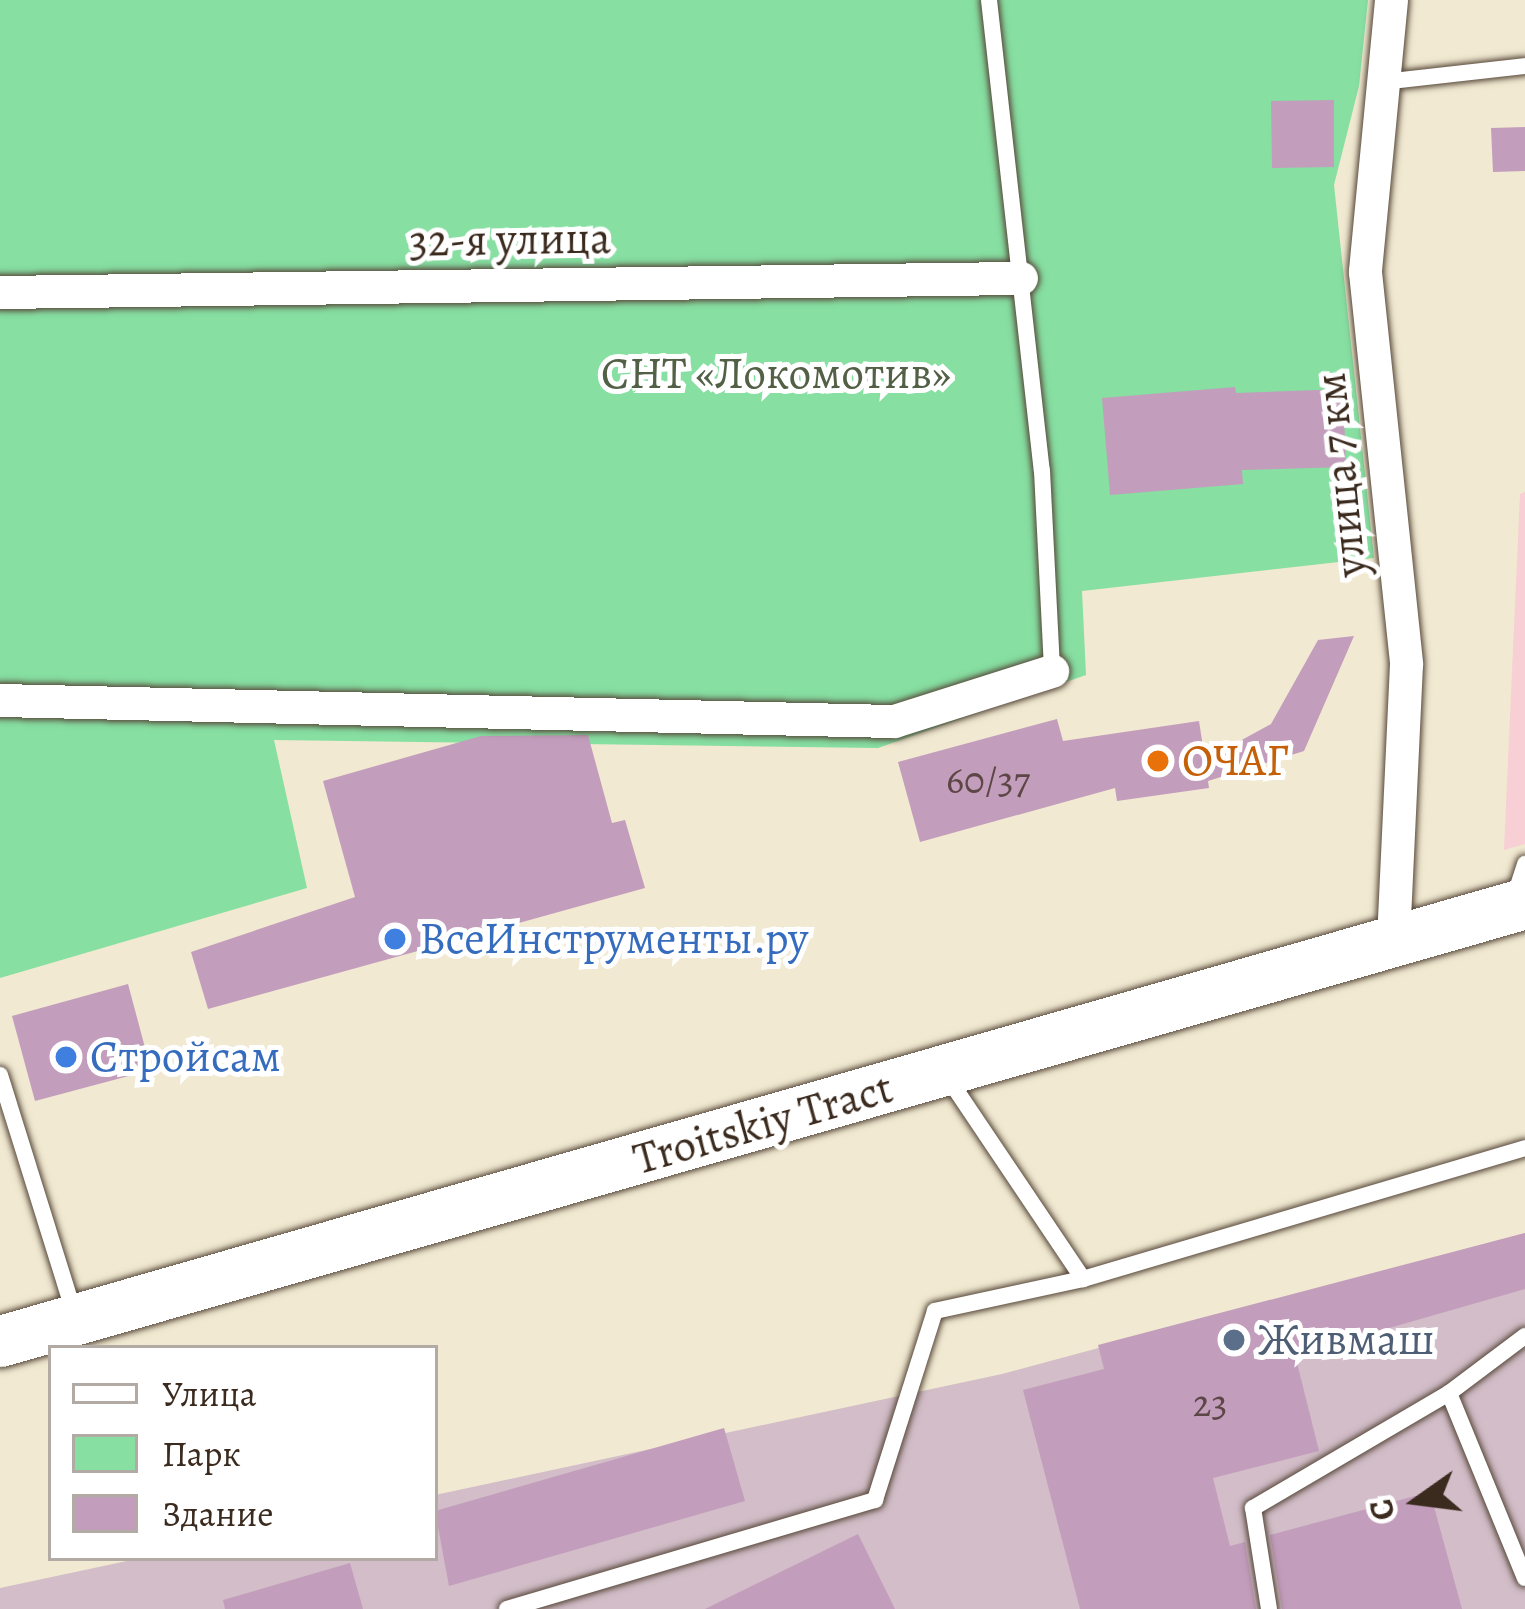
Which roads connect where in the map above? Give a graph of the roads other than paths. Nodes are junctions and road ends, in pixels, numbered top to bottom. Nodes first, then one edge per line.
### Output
1 (989, 0) edge
2 (1391, 0) edge
3 (1525, 66) edge
4 (1379, 82) junction
5 (1021, 278) junction
6 (0, 292) edge
7 (1052, 671) joint
8 (0, 700) edge
9 (1520, 891) edge
10 (1393, 940) junction
11 (944, 1073) junction
12 (0, 1075) edge
13 (1525, 1148) edge
14 (1082, 1279) junction
15 (76, 1319) junction
16 (1525, 1336) edge
17 (0, 1341) edge
18 (1449, 1393) junction
19 (1525, 1578) edge
20 (507, 1609) edge
21 (1269, 1609) edge

1 - 5 lane
2 - 4 street, улица 7 км
3 - 4 lane
4 - 10 street, улица 7 км
5 - 6 street, 32-я улица
5 - 7 lane
7 - 8 street
9 - 10 main road, Troitskiy Tract
10 - 11 main road, Troitskiy Tract
11 - 14 lane
11 - 15 main road, Troitskiy Tract
12 - 15 lane
13 - 14 lane
14 - 20 lane
15 - 17 main road, Troitskiy Tract
16 - 18 lane
18 - 19 lane
18 - 21 lane

